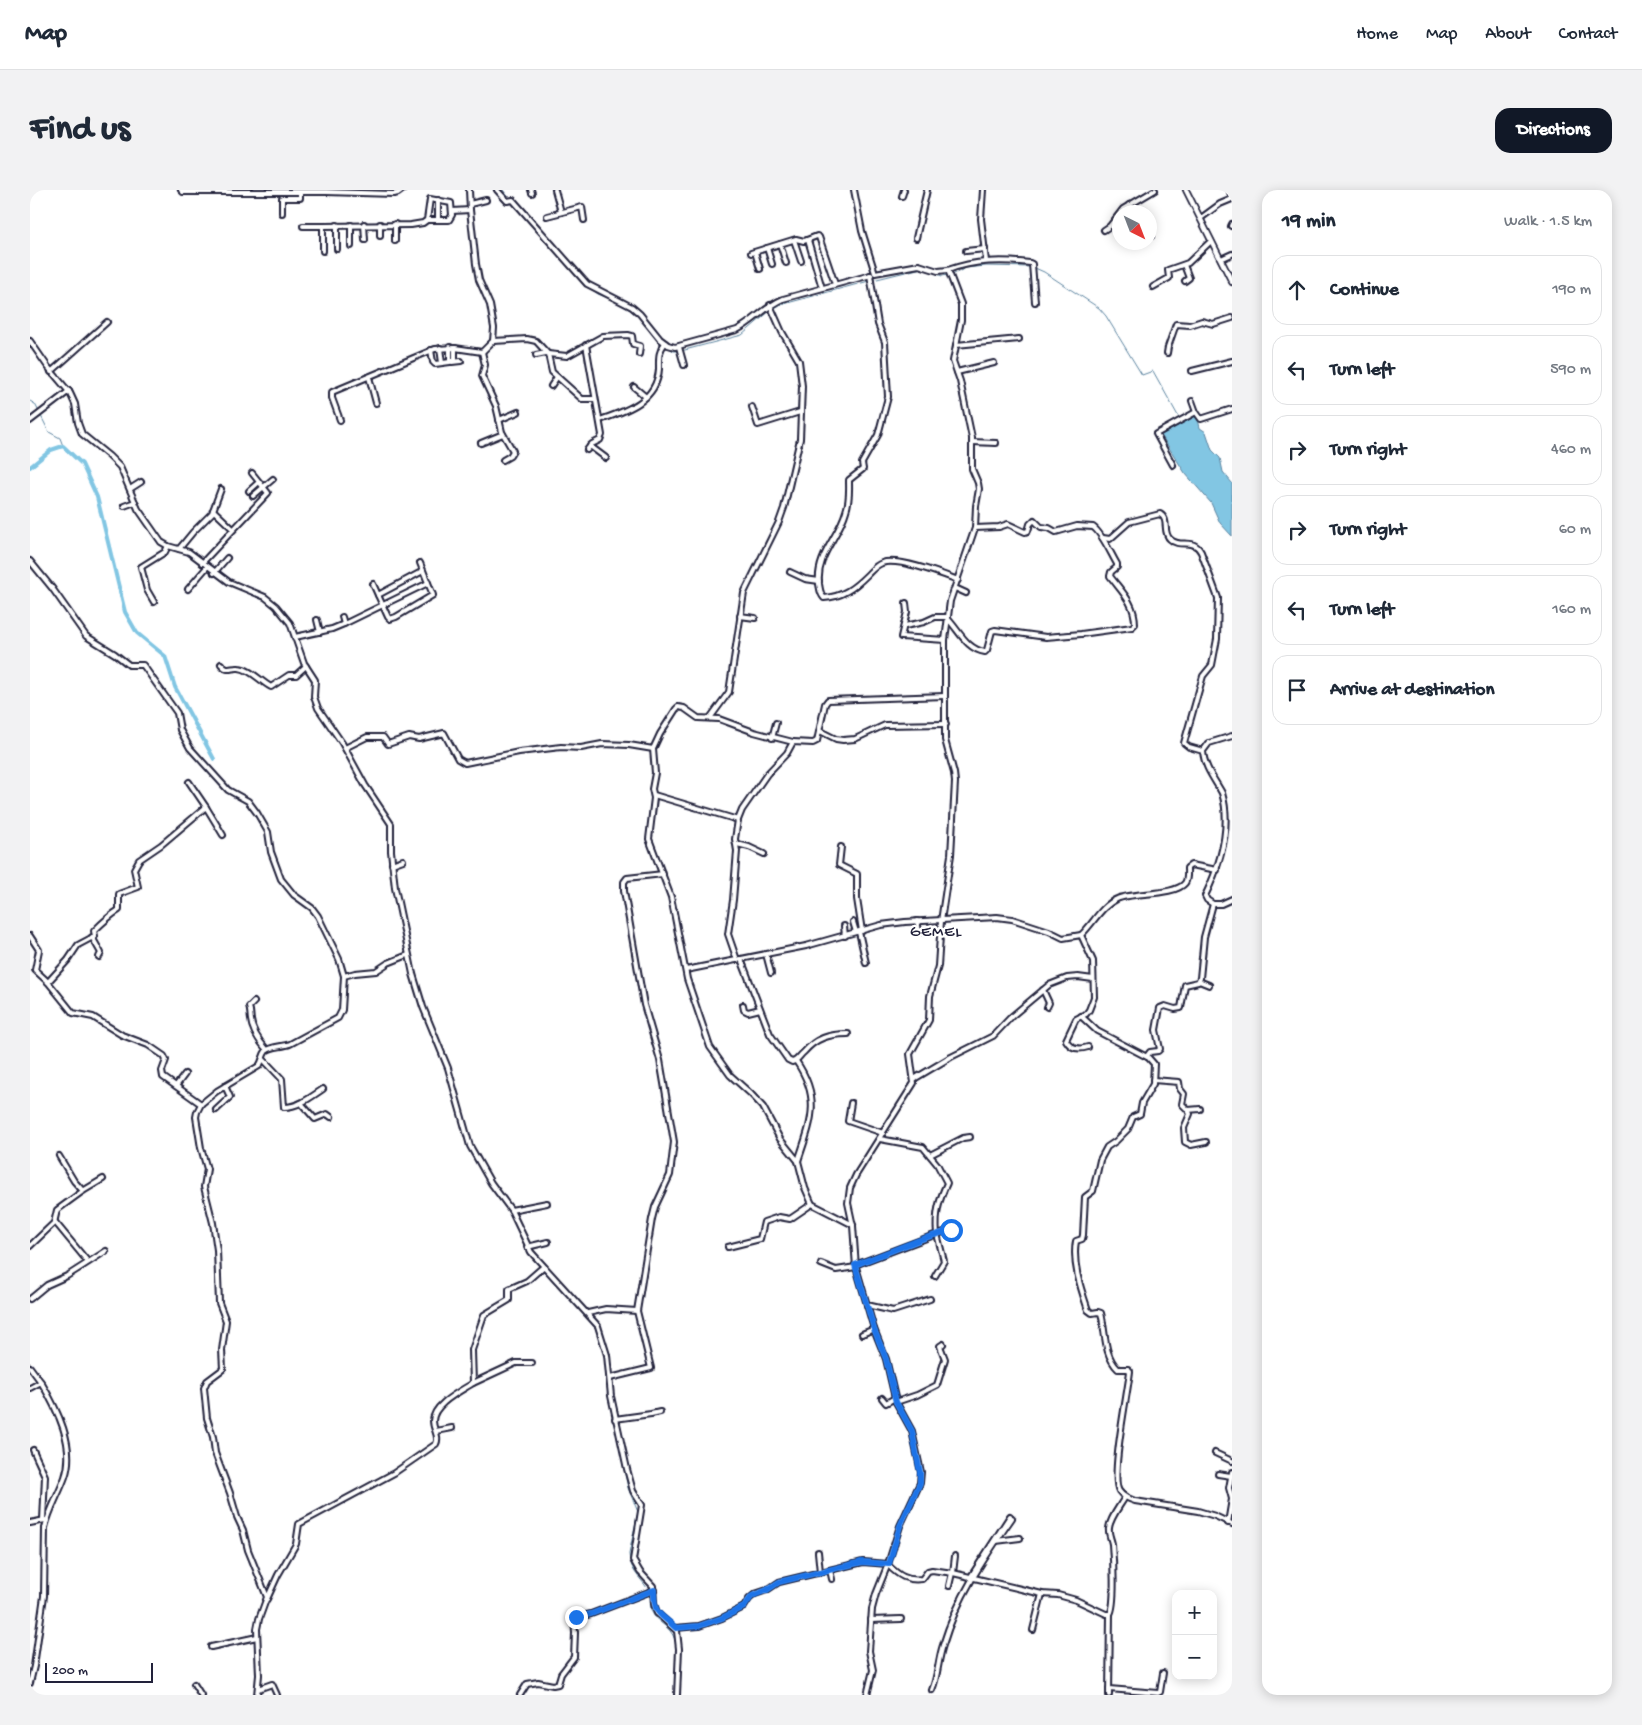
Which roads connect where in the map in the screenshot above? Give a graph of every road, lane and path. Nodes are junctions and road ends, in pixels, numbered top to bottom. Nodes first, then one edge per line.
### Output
1 (181, 190) edge
2 (402, 190) edge
3 (470, 190) edge
4 (497, 190) edge
5 (556, 190) edge
6 (854, 190) edge
7 (904, 190) edge
8 (927, 190) edge
9 (983, 190) edge
10 (1156, 190) edge
11 (1186, 190) edge
12 (240, 191) edge
13 (1230, 192) dead end
14 (300, 193) junction
15 (902, 196) dead end
16 (1232, 198) edge
17 (438, 200) junction
18 (486, 200) dead end
19 (470, 204) junction
20 (1131, 205) edge
21 (470, 210) junction
22 (452, 211) junction
23 (561, 212) junction
24 (282, 213) dead end
25 (547, 216) dead end
26 (1201, 218) junction
27 (427, 220) junction
28 (438, 220) junction
29 (584, 220) dead end
30 (1112, 223) edge
31 (364, 224) junction
32 (380, 224) junction
33 (395, 224) junction
34 (337, 225) junction
35 (351, 225) junction
36 (303, 226) dead end
37 (323, 226) junction
38 (1104, 230) dead end
39 (380, 236) dead end
40 (916, 238) dead end
41 (365, 240) dead end
42 (794, 240) junction
43 (808, 240) junction
44 (395, 241) dead end
45 (1211, 241) junction
46 (780, 244) junction
47 (352, 246) dead end
48 (767, 248) junction
49 (337, 249) dead end
50 (985, 249) junction
51 (323, 251) dead end
52 (966, 251) dead end
53 (1232, 254) edge
54 (1221, 259) junction
55 (801, 261) dead end
56 (986, 261) junction
57 (786, 263) dead end
58 (772, 264) dead end
59 (1184, 265) junction
60 (1232, 266) edge
61 (760, 269) dead end
62 (1226, 270) junction
63 (949, 273) junction
64 (872, 276) junction
65 (1185, 281) dead end
66 (1232, 281) edge
67 (835, 284) junction
68 (1153, 287) dead end
69 (822, 288) junction
70 (1035, 302) dead end
71 (771, 308) junction
72 (1232, 318) edge
73 (107, 322) dead end
74 (1019, 339) dead end
75 (30, 341) edge
76 (493, 341) junction
77 (664, 344) junction
78 (586, 345) junction
79 (956, 345) junction
80 (440, 348) junction
81 (452, 348) junction
82 (431, 350) junction
83 (680, 350) junction
84 (482, 352) junction
85 (547, 353) junction
86 (1168, 353) dead end
87 (639, 354) dead end
88 (536, 355) dead end
89 (461, 361) dead end
90 (1232, 361) edge
91 (452, 362) junction
92 (442, 363) junction
93 (994, 363) dead end
94 (684, 365) dead end
95 (1192, 371) dead end
96 (51, 372) junction
97 (957, 372) junction
98 (369, 377) junction
99 (557, 377) junction
100 (551, 386) dead end
101 (634, 387) dead end
102 (69, 391) junction
103 (646, 397) junction
104 (595, 399) junction
105 (1192, 401) dead end
106 (376, 403) dead end
107 (752, 407) dead end
108 (1232, 409) edge
109 (518, 412) dead end
110 (800, 412) junction
111 (1196, 412) junction
112 (340, 420) dead end
113 (499, 420) junction
114 (600, 420) junction
115 (30, 421) edge
116 (503, 434) junction
117 (481, 442) dead end
118 (972, 442) junction
119 (996, 443) dead end
120 (606, 458) dead end
121 (503, 460) dead end
122 (1172, 465) dead end
123 (252, 473) dead end
124 (273, 479) dead end
125 (141, 482) dead end
126 (259, 482) junction
127 (263, 487) junction
128 (221, 488) dead end
129 (130, 490) junction
130 (249, 491) dead end
131 (253, 496) dead end
132 (135, 502) junction
133 (124, 506) dead end
134 (213, 510) junction
135 (975, 528) junction
136 (233, 529) junction
137 (1103, 538) junction
138 (168, 546) junction
139 (179, 549) junction
140 (227, 558) dead end
141 (30, 561) edge
142 (202, 562) junction
143 (420, 563) dead end
144 (207, 566) junction
145 (424, 571) junction
146 (214, 572) junction
147 (790, 572) dead end
148 (958, 580) junction
149 (819, 581) junction
150 (428, 583) junction
151 (373, 584) dead end
152 (955, 588) junction
153 (188, 589) dead end
154 (966, 593) dead end
155 (378, 595) junction
156 (154, 602) dead end
157 (906, 603) dead end
158 (382, 606) junction
159 (342, 616) dead end
160 (740, 616) junction
161 (947, 617) junction
162 (755, 618) dead end
163 (317, 620) dead end
164 (344, 624) junction
165 (905, 626) junction
166 (320, 632) junction
167 (295, 637) junction
168 (945, 640) junction
169 (221, 664) dead end
170 (306, 666) junction
171 (946, 696) junction
172 (710, 718) junction
173 (776, 723) dead end
174 (946, 724) junction
175 (820, 731) junction
176 (1232, 736) edge
177 (772, 738) junction
178 (793, 742) junction
179 (345, 748) junction
180 (653, 749) junction
181 (1203, 751) junction
182 (189, 782) dead end
183 (654, 795) junction
184 (1232, 805) edge
185 (1226, 806) junction
186 (206, 807) junction
187 (738, 820) junction
188 (223, 835) dead end
189 (737, 844) junction
190 (841, 847) dead end
191 (764, 854) dead end
192 (403, 860) dead end
193 (392, 864) junction
194 (1217, 870) junction
195 (663, 874) junction
196 (1232, 899) edge
197 (1213, 904) junction
198 (917, 921) junction
199 (941, 921) junction
200 (853, 922) dead end
201 (844, 926) dead end
202 (859, 932) junction
203 (928, 933) dead end
204 (1081, 935) junction
205 (30, 936) edge
206 (845, 936) junction
207 (92, 938) junction
208 (766, 954) junction
209 (408, 955) junction
210 (99, 957) dead end
211 (739, 959) junction
212 (866, 963) dead end
213 (686, 970) junction
214 (771, 973) dead end
215 (344, 976) junction
216 (1093, 980) junction
217 (1198, 981) junction
218 (48, 982) junction
219 (1209, 985) dead end
220 (1043, 990) junction
221 (254, 1002) dead end
222 (743, 1005) dead end
223 (1047, 1007) dead end
224 (760, 1009) junction
225 (1081, 1016) junction
226 (848, 1034) dead end
227 (1088, 1047) dead end
228 (267, 1050) junction
229 (1147, 1057) junction
230 (263, 1059) junction
231 (796, 1061) junction
232 (185, 1074) dead end
233 (914, 1079) junction
234 (1153, 1080) junction
235 (176, 1086) junction
236 (226, 1086) junction
237 (323, 1089) dead end
238 (301, 1103) junction
239 (851, 1103) dead end
240 (201, 1104) junction
241 (1200, 1109) dead end
242 (216, 1110) dead end
243 (1188, 1110) junction
244 (330, 1117) dead end
245 (883, 1133) junction
246 (970, 1137) dead end
247 (880, 1139) junction
248 (1206, 1142) dead end
249 (930, 1155) junction
250 (60, 1156) dead end
251 (798, 1161) junction
252 (103, 1179) dead end
253 (83, 1190) junction
254 (547, 1203) dead end
255 (812, 1204) junction
256 (511, 1210) junction
257 (55, 1222) junction
258 (853, 1226) junction
259 (951, 1230) dead end
260 (937, 1234) junction
261 (548, 1242) dead end
262 (30, 1246) edge
263 (527, 1247) junction
264 (728, 1247) dead end
265 (106, 1251) dead end
266 (88, 1262) junction
267 (821, 1264) dead end
268 (856, 1266) junction
269 (543, 1267) junction
270 (934, 1276) dead end
271 (30, 1299) edge
272 (930, 1299) dead end
273 (867, 1305) junction
274 (637, 1312) junction
275 (588, 1313) junction
276 (874, 1329) junction
277 (862, 1334) dead end
278 (942, 1344) dead end
279 (532, 1363) dead end
280 (30, 1367) edge
281 (610, 1378) junction
282 (41, 1382) junction
283 (473, 1383) junction
284 (30, 1388) edge
285 (882, 1398) dead end
286 (896, 1400) junction
287 (660, 1412) dead end
288 (615, 1419) junction
289 (452, 1428) dead end
290 (436, 1431) junction
291 (34, 1450) dead end
292 (1215, 1453) dead end
293 (1232, 1461) edge
294 (1218, 1474) dead end
295 (1231, 1474) edge
296 (1125, 1497) junction
297 (1011, 1517) dead end
298 (45, 1520) junction
299 (30, 1523) edge
300 (1230, 1523) edge
301 (1020, 1538) dead end
302 (995, 1541) junction
303 (818, 1552) dead end
304 (956, 1556) dead end
305 (888, 1565) junction
306 (830, 1570) junction
307 (820, 1572) junction
308 (952, 1573) junction
309 (972, 1578) junction
310 (832, 1579) dead end
311 (949, 1586) dead end
312 (653, 1590) junction
313 (1042, 1594) junction
314 (267, 1599) junction
315 (1110, 1614) junction
316 (871, 1620) junction
317 (901, 1620) dead end
318 (676, 1628) junction
319 (1033, 1630) dead end
320 (257, 1637) junction
321 (211, 1647) dead end
322 (1163, 1673) dead end
323 (30, 1683) edge
324 (194, 1684) dead end
325 (258, 1689) junction
326 (1109, 1689) junction
327 (932, 1690) dead end
328 (201, 1695) edge
329 (257, 1695) edge
330 (277, 1695) edge
331 (520, 1695) edge
332 (677, 1695) edge
333 (867, 1695) edge
334 (1109, 1695) edge

1 - 12 street
2 - 14 street
3 - 19 street
4 - 77 street
5 - 23 street
6 - 64 street
7 - 15 street
8 - 40 street
9 - 50 street
10 - 20 street
11 - 26 main road
12 - 14 street
13 - 16 street
14 - 24 street
16 - 26 street
17 - 22 street
17 - 27 street
17 - 28 street
18 - 19 street
19 - 21 street
21 - 22 street
21 - 76 street
22 - 28 street
23 - 25 street
23 - 29 street
26 - 45 main road
27 - 28 street
27 - 33 street
30 - 38 street
31 - 32 street
31 - 35 street
31 - 41 street
32 - 33 street
32 - 39 street
33 - 44 street
34 - 35 street
34 - 37 street
34 - 49 street
35 - 47 street
36 - 37 street
37 - 51 street
42 - 43 street
42 - 46 street
42 - 55 street
43 - 67 street
43 - 69 street
45 - 54 main road
45 - 59 street
46 - 48 street
46 - 57 street
48 - 58 street
48 - 61 street
50 - 52 street
50 - 56 street
53 - 54 street
54 - 62 main road
56 - 63 street
56 - 70 street
59 - 65 street
59 - 68 street
60 - 62 street
62 - 66 main road
63 - 64 street
63 - 79 street
64 - 67 street
64 - 149 street
67 - 69 street
69 - 71 street
71 - 83 street
71 - 110 street
72 - 86 street
73 - 96 street
74 - 79 street
75 - 96 street
76 - 84 street
76 - 85 street
77 - 83 street
77 - 103 street
78 - 85 street
78 - 87 street
78 - 104 street
79 - 97 street
80 - 81 street
80 - 82 street
80 - 92 street
81 - 84 street
81 - 91 street
82 - 92 street
82 - 98 street
83 - 94 street
84 - 113 street
85 - 88 street
85 - 99 street
89 - 91 street
90 - 95 street
91 - 92 street
93 - 97 street
96 - 102 street
97 - 118 street
98 - 106 street
98 - 112 street
99 - 100 street
99 - 104 street
101 - 103 street
102 - 115 street
102 - 129 street
103 - 114 street
104 - 114 street
105 - 111 street
107 - 110 street
108 - 111 street
109 - 113 street
110 - 160 street
111 - 122 street
113 - 116 street
114 - 120 street
116 - 117 street
116 - 121 street
118 - 119 street
118 - 135 street
123 - 126 street
124 - 127 street
125 - 129 street
126 - 127 street
126 - 130 street
127 - 131 street
127 - 136 street
128 - 134 street
129 - 132 street
132 - 133 street
132 - 138 street
134 - 136 street
134 - 139 street
135 - 137 street
135 - 148 street
136 - 142 street
137 - 161 street
137 - 181 street
138 - 139 street
138 - 156 street
139 - 142 street
140 - 146 street
141 - 215 street
142 - 144 street
143 - 145 street
144 - 146 street
144 - 153 street
145 - 150 street
145 - 155 street
146 - 167 street
147 - 149 street
148 - 149 street
148 - 152 street
150 - 158 street
150 - 158 street
151 - 155 street
152 - 154 street
152 - 161 street
155 - 158 street
157 - 165 street
158 - 164 street
159 - 164 street
160 - 162 street
160 - 172 street
161 - 165 street
161 - 168 street
163 - 166 street
164 - 166 street
165 - 168 street
166 - 167 street
167 - 170 street
168 - 171 street
169 - 170 street
170 - 179 street
171 - 174 street
171 - 175 street
172 - 177 street
172 - 180 street
173 - 177 street
174 - 175 street
174 - 199 street
175 - 178 street
176 - 181 street
177 - 178 street
178 - 187 street
179 - 180 street
179 - 193 street
180 - 183 street
181 - 185 street
182 - 186 street
183 - 187 street
183 - 195 street
184 - 185 street
185 - 194 street
186 - 188 street
186 - 207 street
187 - 189 street
189 - 191 street
189 - 211 street
190 - 202 street
192 - 193 street
193 - 209 street
194 - 197 street
194 - 204 street
195 - 213 street
195 - 274 street
196 - 197 street
197 - 217 street
198 - 199 street
198 - 202 street
198 - 203 street
199 - 204 street
199 - 233 street
200 - 202 street
201 - 206 street
202 - 206 street
202 - 212 street
204 - 216 street
205 - 218 street
206 - 208 street
207 - 210 street
207 - 218 street
208 - 211 street
208 - 214 street
209 - 215 street
209 - 256 street
211 - 213 street
211 - 224 street
213 - 251 street
215 - 228 street
216 - 220 street
216 - 225 street
217 - 219 street
217 - 229 street
218 - 235 street
220 - 223 street
220 - 233 street
221 - 228 street
222 - 224 street
224 - 231 street
225 - 227 street
225 - 229 street
226 - 231 street
228 - 230 street
229 - 234 street
230 - 236 street
230 - 238 street
231 - 251 street
232 - 235 street
233 - 245 street
234 - 243 street
234 - 296 street
235 - 240 street
236 - 240 street
236 - 242 street
237 - 238 street
238 - 244 street
239 - 245 street
240 - 314 street
241 - 243 street
243 - 248 street
245 - 247 street
246 - 249 street
247 - 249 street
247 - 258 street
249 - 260 street
250 - 253 street
251 - 255 street
252 - 253 street
253 - 257 street
254 - 256 street
255 - 258 street
255 - 264 street
256 - 263 street
257 - 262 street
257 - 266 street
258 - 268 street
259 - 260 street
260 - 268 street
260 - 270 street
261 - 263 street
263 - 269 street
265 - 266 street
266 - 271 street
267 - 268 street
268 - 273 street
269 - 275 street
269 - 283 street
272 - 273 street
273 - 276 street
274 - 275 street
274 - 281 street
275 - 281 street
276 - 277 street
276 - 286 street
278 - 286 street
279 - 283 street
280 - 282 street
281 - 288 street
282 - 284 street
282 - 298 street
283 - 290 street
285 - 286 street
286 - 305 street
287 - 288 street
288 - 312 street
289 - 290 street
290 - 314 street
291 - 298 street
292 - 293 street
294 - 295 street
295 - 300 street
296 - 300 street
296 - 315 street
297 - 302 street
298 - 299 street
298 - 323 street
301 - 302 street
302 - 309 street
303 - 307 street
304 - 308 street
305 - 306 street
305 - 308 street
305 - 316 street
306 - 307 street
306 - 310 street
307 - 318 street
308 - 309 street
308 - 311 street
309 - 313 street
309 - 327 street
312 - 318 street
312 - 331 street
313 - 315 street
313 - 319 street
314 - 320 street
315 - 326 street
316 - 317 street
316 - 333 street
318 - 332 street
320 - 321 street
320 - 325 street
322 - 326 street
324 - 328 street
325 - 329 street
325 - 330 street
326 - 334 street

